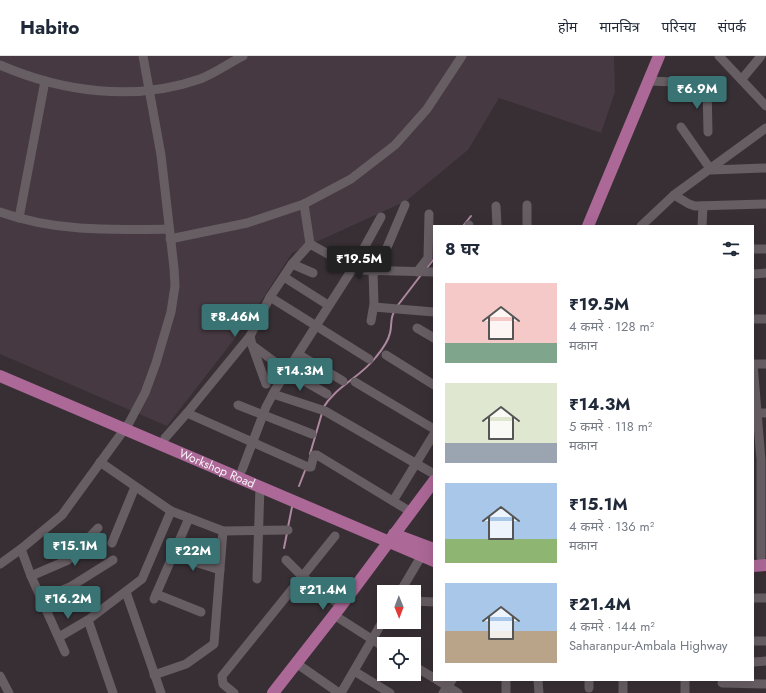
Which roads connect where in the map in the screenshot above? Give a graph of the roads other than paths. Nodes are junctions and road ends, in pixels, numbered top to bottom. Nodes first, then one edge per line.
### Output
1 (143, 56) edge
2 (243, 56) edge
3 (462, 56) edge
4 (659, 56) edge
5 (719, 56) edge
6 (761, 56) edge
7 (0, 65) edge
8 (742, 79) junction
9 (45, 81) junction
10 (648, 81) junction
11 (150, 91) junction
12 (766, 106) edge
13 (681, 127) dead end
14 (766, 128) edge
15 (708, 132) dead end
16 (766, 168) edge
17 (711, 170) junction
18 (674, 196) junction
19 (304, 204) junction
20 (766, 204) edge
21 (405, 205) dead end
22 (528, 205) dead end
23 (496, 206) dead end
24 (702, 206) junction
25 (0, 212) edge
26 (429, 214) dead end
27 (381, 216) dead end
28 (19, 218) junction
29 (497, 225) edge
30 (527, 225) edge
31 (588, 225) edge
32 (642, 225) edge
33 (702, 225) edge
34 (169, 229) junction
35 (431, 234) edge
36 (170, 239) junction
37 (310, 244) junction
38 (754, 249) edge
39 (766, 249) edge
40 (292, 264) junction
41 (353, 268) junction
42 (375, 271) junction
43 (425, 272) edge
44 (313, 273) dead end
45 (766, 273) edge
46 (754, 274) edge
47 (284, 277) junction
48 (270, 298) junction
49 (328, 305) junction
50 (374, 307) junction
51 (433, 312) edge
52 (766, 318) edge
53 (754, 319) edge
54 (371, 321) dead end
55 (315, 326) junction
56 (418, 328) dead end
57 (433, 337) edge
58 (251, 340) junction
59 (298, 354) junction
60 (386, 355) dead end
61 (369, 359) dead end
62 (754, 364) edge
63 (766, 364) edge
64 (0, 369) edge
65 (287, 371) junction
66 (0, 376) edge
67 (343, 381) dead end
68 (354, 382) dead end
69 (266, 384) dead end
70 (433, 384) edge
71 (754, 388) edge
72 (273, 394) junction
73 (327, 394) dead end
74 (238, 405) dead end
75 (188, 413) junction
76 (755, 413) edge
77 (766, 413) edge
78 (263, 415) junction
79 (127, 426) junction
80 (433, 428) edge
81 (312, 434) dead end
82 (433, 436) edge
83 (165, 438) junction
84 (253, 442) junction
85 (756, 450) edge
86 (764, 460) edge
87 (100, 462) junction
88 (416, 464) junction
89 (242, 470) junction
90 (433, 473) edge
91 (433, 482) edge
92 (260, 486) junction
93 (135, 487) junction
94 (760, 492) edge
95 (393, 501) junction
96 (171, 510) junction
97 (411, 512) junction
98 (188, 518) junction
99 (763, 522) edge
100 (98, 528) dead end
101 (288, 530) dead end
102 (259, 531) junction
103 (223, 532) junction
104 (334, 536) dead end
105 (392, 538) junction
106 (112, 543) dead end
107 (21, 549) junction
108 (433, 549) edge
109 (173, 555) junction
110 (422, 555) junction
111 (113, 560) dead end
112 (286, 560) dead end
113 (433, 560) edge
114 (760, 561) edge
115 (0, 564) edge
116 (220, 570) junction
117 (31, 576) junction
118 (302, 576) junction
119 (257, 579) dead end
120 (404, 585) edge
121 (126, 592) junction
122 (754, 598) edge
123 (766, 598) edge
124 (41, 599) junction
125 (421, 602) edge
126 (433, 602) edge
127 (338, 611) junction
128 (201, 612) dead end
129 (88, 620) junction
130 (379, 629) edge
131 (59, 638) junction
132 (372, 640) junction
133 (754, 641) edge
134 (766, 641) edge
135 (377, 643) edge
136 (65, 652) dead end
137 (766, 661) edge
138 (754, 662) edge
139 (296, 664) junction
140 (421, 670) edge
141 (354, 671) junction
142 (154, 675) junction
143 (0, 676) edge
144 (433, 677) edge
145 (439, 681) edge
146 (506, 681) edge
147 (538, 681) edge
148 (622, 681) edge
149 (685, 681) edge
150 (722, 684) dead end
151 (766, 684) edge
152 (448, 686) edge
153 (9, 693) edge
154 (113, 693) edge
155 (160, 693) edge
156 (234, 693) edge
157 (273, 693) edge
158 (340, 693) edge
159 (390, 693) edge
160 (458, 693) edge
161 (506, 693) edge
162 (539, 693) edge
163 (623, 693) edge
164 (685, 693) edge

1 - 11 street
2 - 11 street
3 - 19 street
4 - 10 main road
5 - 8 street
6 - 8 street
7 - 9 street
8 - 12 street
9 - 11 street
9 - 28 street
10 - 15 street
10 - 31 main road
11 - 34 street
13 - 17 street
14 - 17 street
16 - 17 street
17 - 18 street
18 - 24 street
18 - 32 street
19 - 36 street
19 - 37 street
20 - 24 street
21 - 42 street
22 - 30 street
23 - 29 street
24 - 33 street
25 - 28 street
26 - 35 street
27 - 41 street
28 - 34 street
34 - 36 street
35 - 43 street
36 - 79 street
37 - 40 street
37 - 41 street
38 - 39 street
40 - 44 street
40 - 47 street
41 - 42 street
41 - 49 street
42 - 43 street
42 - 50 street
45 - 46 street
47 - 48 street
47 - 49 street
48 - 55 street
48 - 58 street
49 - 55 street
50 - 51 street
50 - 54 street
52 - 53 street
55 - 59 street
55 - 61 street
56 - 57 street
58 - 65 street
58 - 69 street
58 - 75 street
59 - 65 street
59 - 67 street
60 - 70 street
62 - 63 street
64 - 79 main road, Workshop Road
65 - 72 street
65 - 73 street
66 - 79 main road, Workshop Road
68 - 80 street
71 - 76 street
72 - 78 street
72 - 88 street
74 - 78 street
75 - 83 street
75 - 84 street
76 - 77 street
76 - 85 street
78 - 81 street
78 - 84 street
79 - 83 main road, Workshop Road
79 - 87 street
79 - 92 main road, Workshop Road
82 - 88 street
83 - 89 main road, Workshop Road
84 - 89 street
84 - 95 street
85 - 86 street
86 - 94 street
87 - 93 street
87 - 107 street
88 - 90 street
88 - 95 street
89 - 105 main road, Workshop Road
91 - 97 main road
92 - 102 street
92 - 105 main road, Workshop Road
93 - 96 street
93 - 106 street
94 - 99 street
95 - 97 street
96 - 98 street
96 - 121 street
97 - 105 main road
98 - 103 street
98 - 109 street
99 - 114 street
100 - 117 street
101 - 102 street
102 - 103 street
102 - 119 street
103 - 116 street
104 - 118 street
105 - 108 main road, Workshop Road
105 - 110 main road, Workshop Road
105 - 127 main road
107 - 115 street
107 - 117 street
109 - 116 street
109 - 128 street
110 - 113 main road, Workshop Road
110 - 120 street
111 - 124 street
112 - 118 street
116 - 142 street
117 - 124 street
118 - 127 street
118 - 156 street
121 - 129 street
121 - 142 street
122 - 123 street
124 - 131 street
125 - 126 street
127 - 132 street
127 - 139 main road
129 - 131 street
129 - 154 street
130 - 132 street
131 - 136 street
132 - 135 street
132 - 141 street
133 - 134 street
137 - 138 street
139 - 157 main road
139 - 158 street
140 - 144 street
141 - 158 street
141 - 159 street
142 - 155 street
143 - 153 street
145 - 152 street
146 - 161 street
147 - 162 street
148 - 163 street
149 - 164 street
150 - 151 street
152 - 160 street

